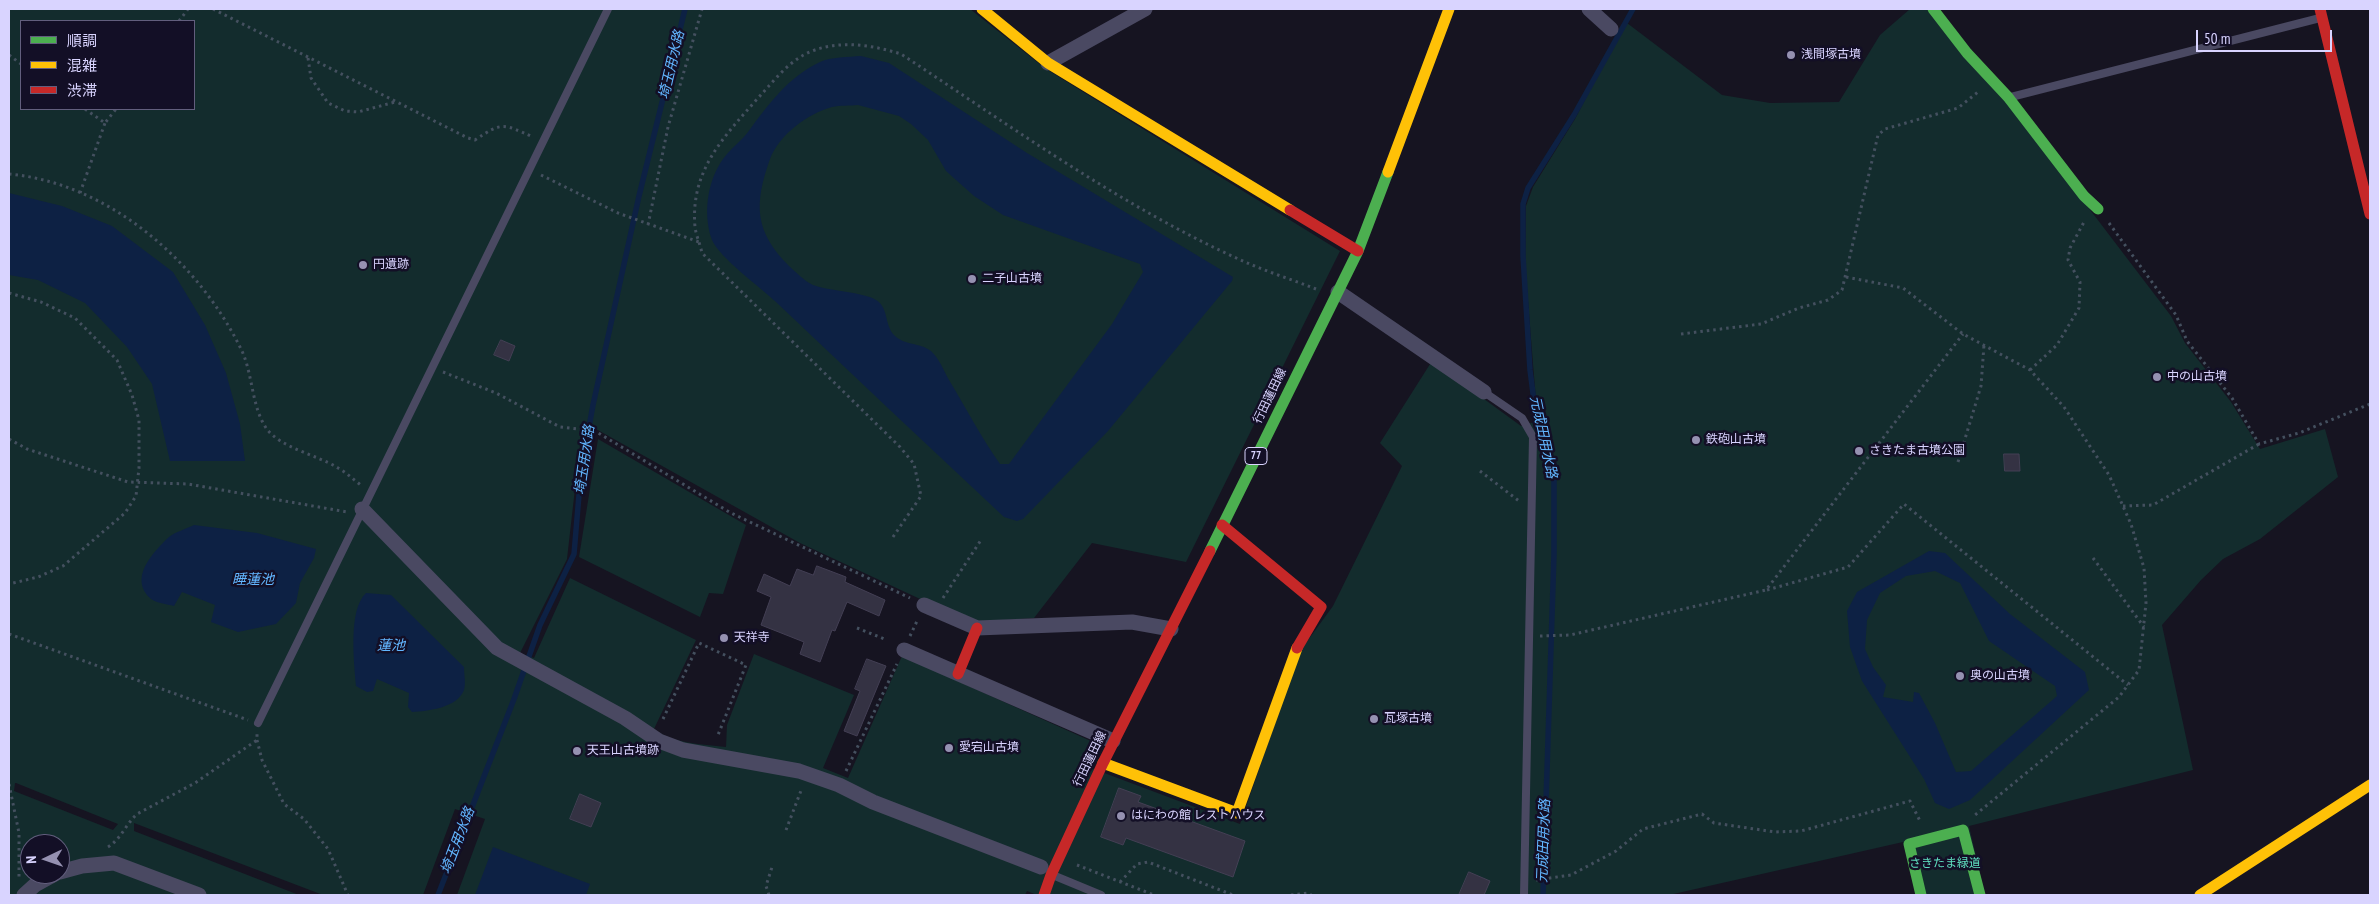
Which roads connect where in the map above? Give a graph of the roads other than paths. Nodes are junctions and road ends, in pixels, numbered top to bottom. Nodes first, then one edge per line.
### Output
1 (608, 9) edge
2 (982, 9) edge
3 (1145, 9) edge
4 (1449, 9) edge
5 (1589, 9) edge
6 (1934, 9) edge
7 (2321, 13) edge
8 (1611, 29) dead end
9 (1048, 63) junction
10 (2008, 98) junction
11 (2098, 209) road end
12 (2370, 214) edge
13 (1358, 251) junction
14 (1331, 292) junction
15 (1484, 392) joint
16 (361, 512) junction
17 (1222, 525) junction
18 (931, 608) road end
19 (977, 628) junction
20 (1171, 629) junction
21 (904, 650) road end
22 (958, 674) junction
23 (258, 723) road end
24 (1113, 741) junction
25 (1103, 763) junction
26 (2370, 785) edge
27 (70, 869) edge
28 (1046, 871) junction
29 (40, 884) edge
30 (26, 894) edge
31 (199, 895) edge
32 (1044, 895) edge
33 (1102, 895) edge
34 (1524, 895) edge
35 (1921, 895) edge
36 (1980, 895) edge
37 (2200, 895) edge

1 - 16 lane
2 - 9 street
3 - 9 street
4 - 13 street, 行田蓮田線 / 77
5 - 8 street
6 - 10 street
7 - 10 lane
7 - 12 street
9 - 13 street
10 - 11 street
13 - 14 street, 行田蓮田線 / 77
14 - 15 street
14 - 17 street, 行田蓮田線 / 77
15 - 34 lane
16 - 23 lane
16 - 28 street
17 - 20 street, 行田蓮田線 / 77
17 - 25 street
18 - 19 street
19 - 20 street
19 - 22 street
20 - 24 street, 行田蓮田線 / 77
21 - 22 street
22 - 24 street
24 - 25 street, 行田蓮田線 / 77
25 - 28 street, 行田蓮田線 / 77
26 - 37 street
27 - 31 street
28 - 32 street, 行田蓮田線 / 77
28 - 33 lane
29 - 30 street
35 - 36 street

